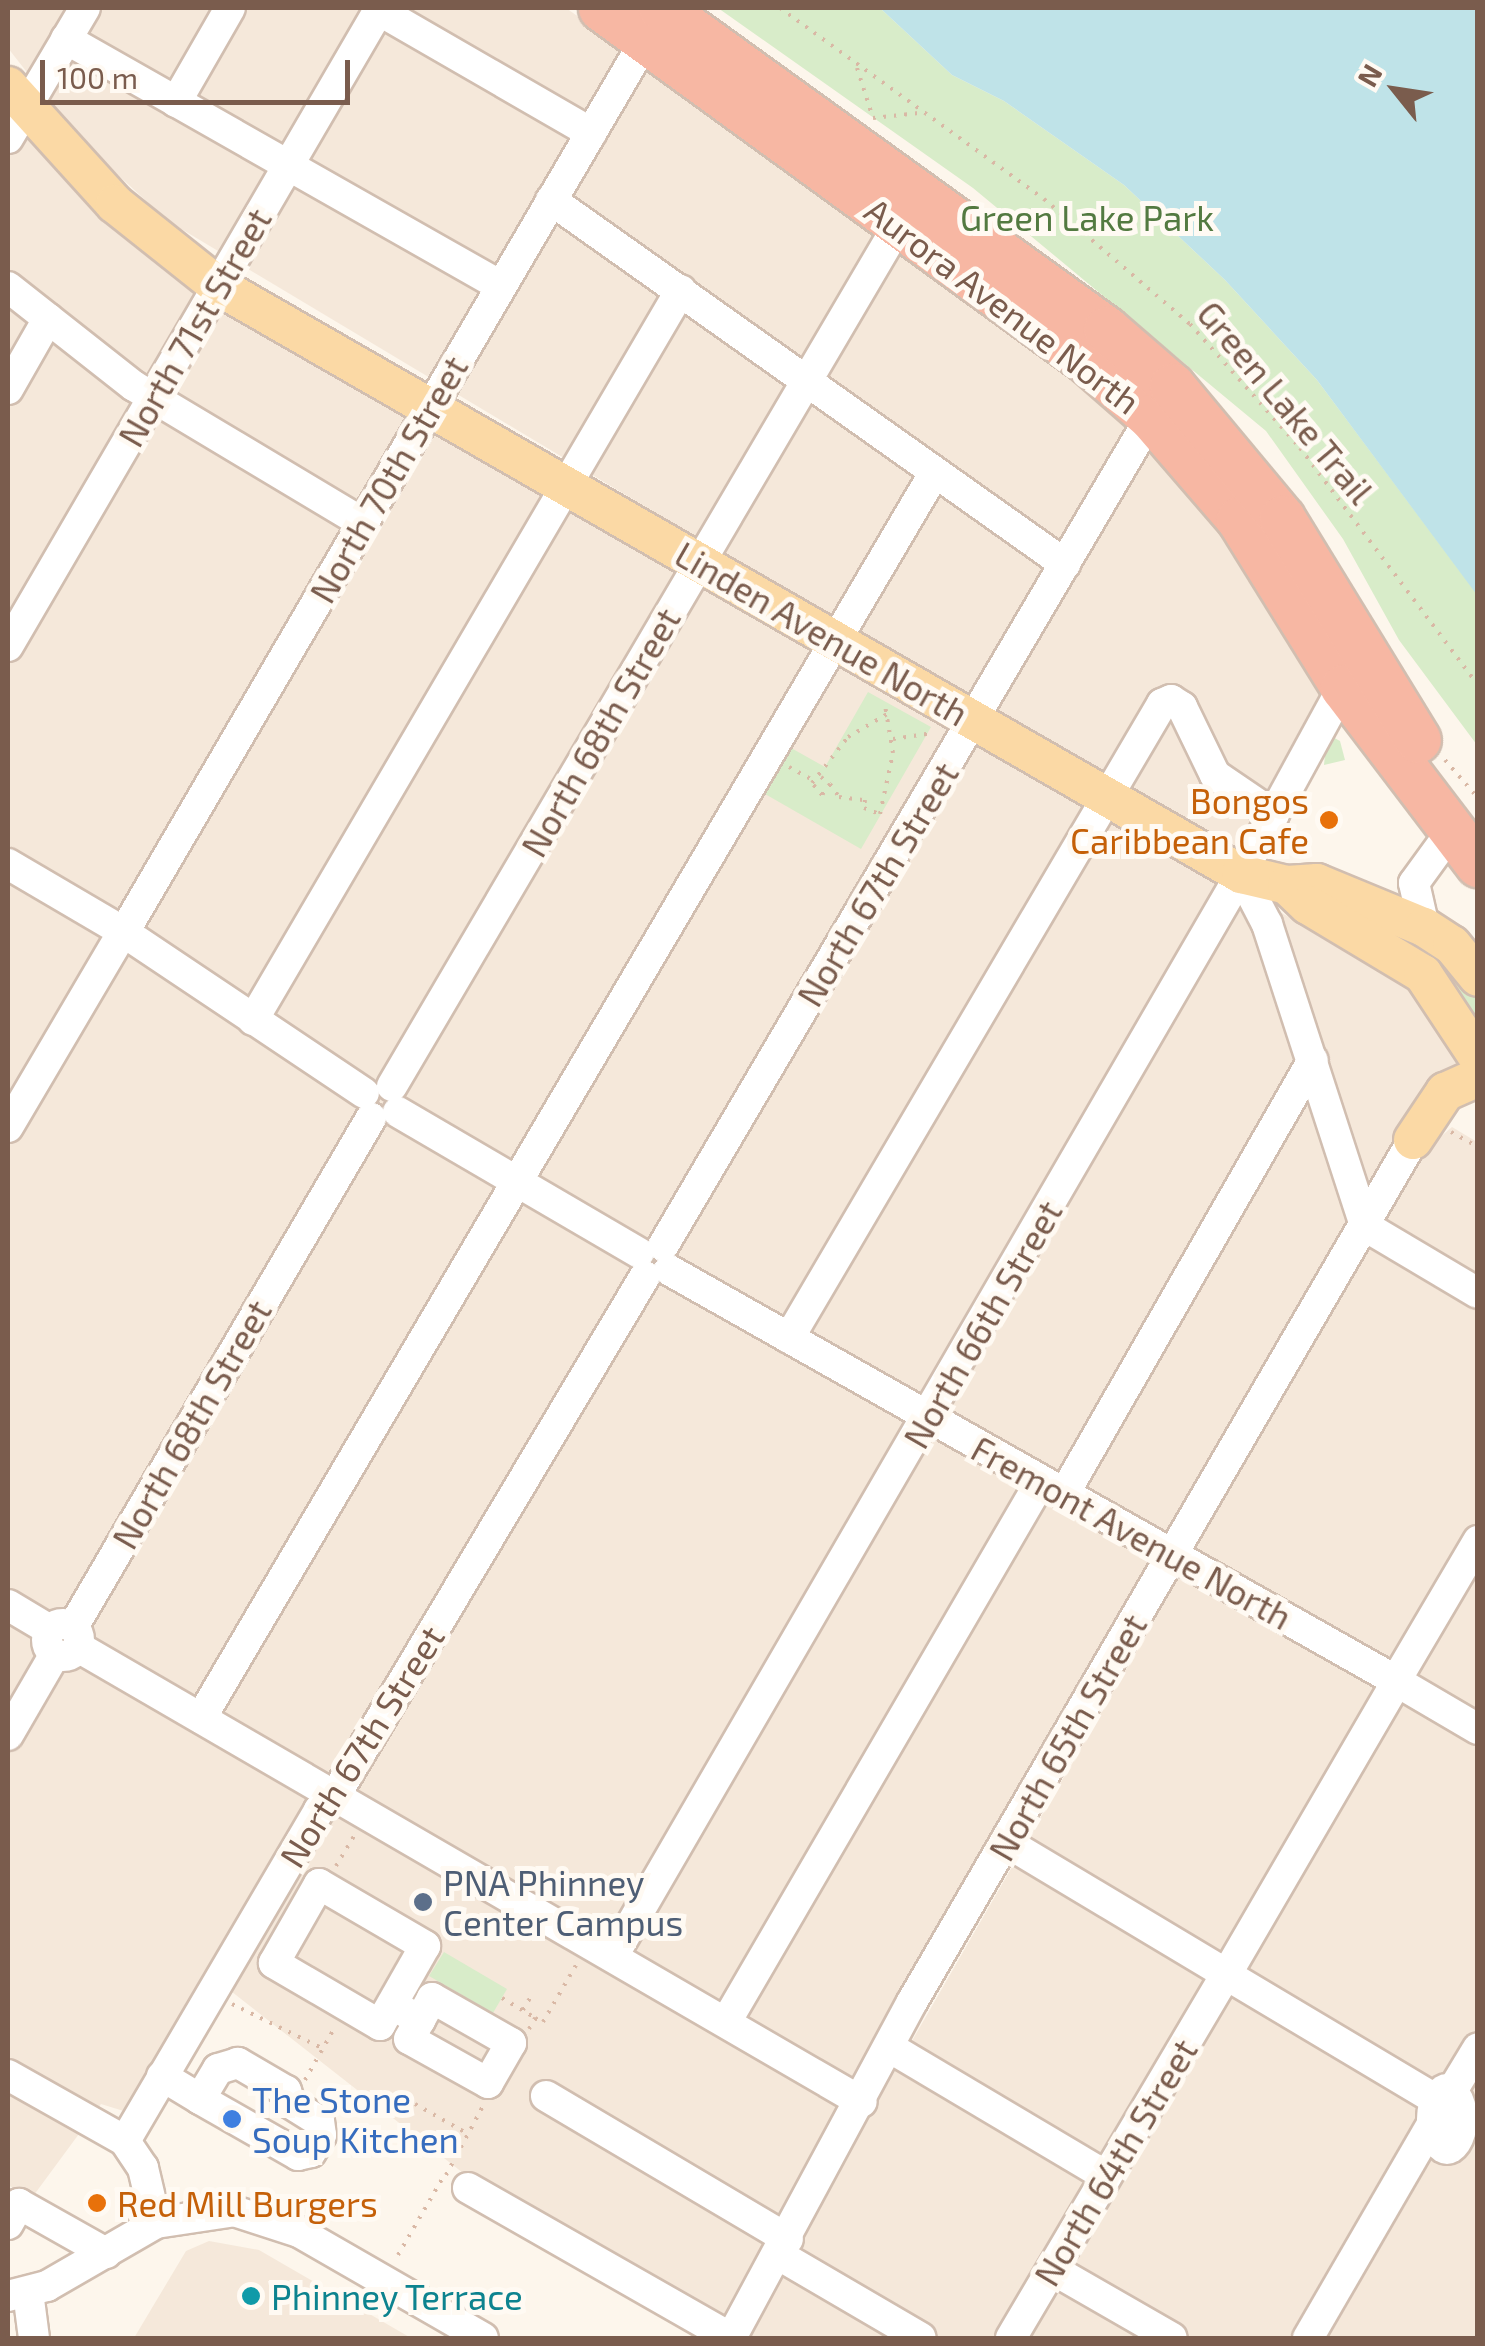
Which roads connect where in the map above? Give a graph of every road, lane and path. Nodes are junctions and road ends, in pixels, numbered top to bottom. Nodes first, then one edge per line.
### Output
1 (85, 8) edge
2 (230, 8) edge
3 (383, 8) edge
4 (601, 8) edge
5 (780, 8) edge
6 (653, 23) edge
7 (66, 39) junction
8 (856, 68) junction
9 (176, 102) junction
10 (13, 111) edge
11 (920, 113) junction
12 (591, 133) junction
13 (288, 165) junction
14 (551, 200) junction
15 (899, 224) junction
16 (218, 286) junction
17 (500, 286) junction
18 (8, 287) edge
19 (681, 290) junction
20 (48, 319) junction
21 (808, 379) junction
22 (8, 390) edge
23 (153, 397) junction
24 (430, 407) junction
25 (1150, 417) junction
26 (935, 472) junction
27 (568, 485) junction
28 (363, 523) junction
29 (700, 563) junction
30 (1065, 564) junction
31 (835, 640) junction
32 (8, 646) edge
33 (1478, 686) edge
34 (1342, 688) junction
35 (884, 700) dead end
36 (887, 714) junction
37 (974, 720) junction
38 (933, 733) dead end
39 (892, 738) junction
40 (821, 777) junction
41 (830, 784) junction
42 (1106, 796) junction
43 (1274, 814) junction
44 (1469, 837) edge
45 (8, 864) edge
46 (1241, 874) junction
47 (1287, 886) junction
48 (1424, 927) junction
49 (123, 933) junction
50 (1410, 963) junction
51 (1478, 977) edge
52 (253, 1020) junction
53 (1478, 1057) edge
54 (1313, 1060) junction
55 (1478, 1077) edge
56 (1478, 1088) edge
57 (381, 1102) junction
58 (8, 1126) edge
59 (1450, 1131) dead end
60 (1413, 1140) junction
61 (1478, 1147) edge
62 (518, 1182) junction
63 (1365, 1226) junction
64 (654, 1261) junction
65 (1478, 1293) edge
66 (789, 1338) junction
67 (928, 1417) junction
68 (1052, 1487) junction
69 (1478, 1541) edge
70 (1172, 1555) junction
71 (8, 1605) edge
72 (64, 1640) junction
73 (1397, 1682) junction
74 (201, 1718) junction
75 (1478, 1729) edge
76 (8, 1735) edge
77 (336, 1794) junction
78 (354, 1836) dead end
79 (1006, 1842) junction
80 (332, 1874) dead end
81 (249, 1928) junction
82 (278, 1956) junction
83 (613, 1956) junction
84 (576, 1966) dead end
85 (1226, 1974) junction
86 (399, 1992) junction
87 (502, 1998) dead end
88 (530, 1998) dead end
89 (222, 2004) dead end
90 (552, 2006) dead end
91 (523, 2010) junction
92 (535, 2018) dead end
93 (420, 2020) dead end
94 (726, 2022) junction
95 (334, 2029) dead end
96 (889, 2047) junction
97 (1478, 2048) edge
98 (323, 2049) junction
99 (310, 2072) dead end
100 (8, 2075) edge
101 (162, 2076) junction
102 (546, 2096) dead end
103 (200, 2099) dead end
104 (862, 2102) junction
105 (415, 2104) dead end
106 (1452, 2107) edge
107 (482, 2108) dead end
108 (468, 2134) junction
109 (125, 2141) junction
110 (456, 2154) dead end
111 (1106, 2176) junction
112 (456, 2181) joint
113 (156, 2223) junction
114 (8, 2224) edge
115 (784, 2247) junction
116 (106, 2252) junction
117 (398, 2255) dead end
118 (1052, 2269) junction
119 (18, 2294) edge
120 (474, 2336) edge
121 (34, 2338) edge
122 (731, 2338) edge
123 (920, 2338) edge
124 (1011, 2338) edge
125 (1172, 2338) edge
126 (1308, 2338) edge

1 - 7 street
2 - 9 street
3 - 12 street
3 - 13 street, North 71st Street
4 - 6 highway, Aurora Avenue North
5 - 8 path, Green Lake Trail
6 - 12 street, North 70th Street
6 - 15 highway, Aurora Avenue North
6 - 44 highway, Aurora Avenue North
7 - 9 street
7 - 10 street
8 - 11 path, Green Lake Trail
8 - 11 path
9 - 13 street
10 - 16 main road, Linden Avenue North
11 - 33 path, Green Lake Trail
12 - 14 street, North 70th Street
13 - 16 street, North 71st Street
13 - 17 street
14 - 17 street, North 70th Street
14 - 19 street
15 - 21 street, North 68th Street
15 - 25 highway, Aurora Avenue North
16 - 23 street, North 71st Street
16 - 24 main road, Linden Avenue North
17 - 24 street, North 70th Street
18 - 20 street
19 - 21 street
19 - 27 street
20 - 22 street
20 - 23 street
21 - 26 street
21 - 29 street, North 68th Street
23 - 28 street
23 - 32 street, North 71st Street
24 - 27 main road, Linden Avenue North
24 - 28 street, North 70th Street
25 - 30 street, North 67th Street
25 - 34 highway, Aurora Avenue North
26 - 30 street
26 - 31 street
27 - 29 main road, Linden Avenue North
27 - 52 street
28 - 49 street, North 70th Street
29 - 31 main road, Linden Avenue North
29 - 57 street, North 68th Street
30 - 37 street, North 67th Street
31 - 37 main road, Linden Avenue North
31 - 62 street
34 - 43 street, North 66th Street
34 - 44 highway, Aurora Avenue North
35 - 36 path
36 - 39 path
36 - 40 path
37 - 42 main road, Linden Avenue North
37 - 64 street, North 67th Street
38 - 39 path
39 - 41 path
40 - 41 path
40 - 41 path
42 - 43 street
42 - 46 main road, Linden Avenue North
42 - 66 street
43 - 46 street, North 66th Street
44 - 48 street
45 - 49 street, Fremont Avenue North
46 - 47 main road, Linden Avenue North
46 - 54 street
46 - 67 street, North 66th Street
47 - 48 main road
47 - 50 main road
48 - 50 main road
48 - 51 main road
49 - 52 street, Fremont Avenue North
49 - 58 street, North 70th Street
50 - 53 main road
52 - 57 street, Fremont Avenue North
54 - 63 street
54 - 68 street
55 - 60 main road
56 - 60 main road
57 - 62 street, Fremont Avenue North
57 - 72 street, North 68th Street
59 - 61 path
60 - 63 street, North 65th Street
62 - 64 street, Fremont Avenue North
62 - 74 street
63 - 65 street
63 - 70 street, North 65th Street
64 - 66 street, Fremont Avenue North
64 - 77 street, North 67th Street
66 - 67 street, Fremont Avenue North
67 - 68 street, Fremont Avenue North
67 - 83 street, North 66th Street
68 - 70 street, Fremont Avenue North
68 - 94 street
69 - 73 street, North 64th Street
70 - 73 street, Fremont Avenue North
70 - 79 street, North 65th Street
71 - 72 street
72 - 74 street
72 - 76 street, North 68th Street
73 - 75 street, Fremont Avenue North
73 - 85 street, North 64th Street
74 - 77 street
77 - 81 street, North 67th Street
77 - 83 street
78 - 80 path
79 - 85 street
79 - 96 street, North 65th Street
81 - 82 street
81 - 101 street, North 67th Street
82 - 86 street
82 - 86 street
83 - 94 street
84 - 90 path
85 - 106 street
85 - 111 street, North 64th Street
86 - 93 street
87 - 91 path
88 - 91 path
89 - 98 path
91 - 92 path
94 - 104 street
95 - 98 path
96 - 104 street, North 65th Street
96 - 111 street
97 - 106 street
98 - 99 path
100 - 109 street
101 - 103 street
101 - 109 street, North 67th Street
102 - 115 street
104 - 115 street, North 65th Street
105 - 108 path
106 - 126 street
107 - 108 path
108 - 110 path
109 - 113 street
111 - 118 street, North 64th Street
112 - 117 path
112 - 122 street
113 - 116 street
113 - 120 street
114 - 116 street
115 - 122 street, North 65th Street
115 - 123 street
116 - 119 street
118 - 124 street, North 64th Street
118 - 125 street
119 - 121 street

